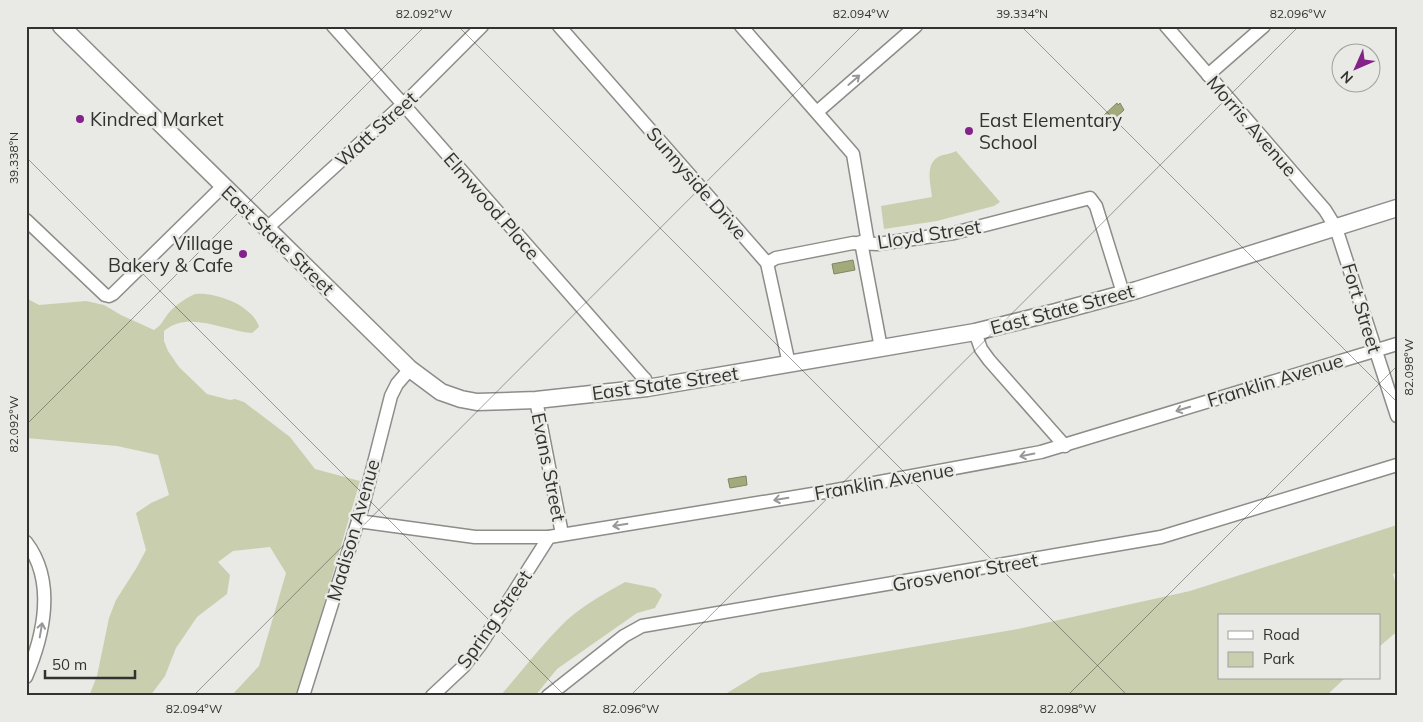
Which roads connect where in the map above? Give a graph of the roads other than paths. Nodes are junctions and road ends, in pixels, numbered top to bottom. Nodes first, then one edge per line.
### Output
1 (61, 26) edge
2 (332, 26) edge
3 (482, 26) edge
4 (559, 26) edge
5 (741, 26) edge
6 (916, 26) edge
7 (1166, 26) edge
8 (1264, 26) edge
9 (1208, 75) junction
10 (403, 104) junction
11 (817, 112) junction
12 (223, 186) junction
13 (1397, 208) edge
14 (26, 220) edge
15 (267, 228) junction
16 (1336, 228) junction
17 (865, 242) junction
18 (767, 263) junction
19 (1123, 293) junction
20 (975, 332) junction
21 (1397, 344) edge
22 (881, 348) junction
23 (1376, 350) junction
24 (789, 364) junction
25 (410, 369) junction
26 (647, 388) junction
27 (536, 400) junction
28 (1397, 416) edge
29 (1065, 446) junction
30 (1397, 465) edge
31 (358, 521) junction
32 (556, 536) junction
33 (26, 542) edge
34 (26, 677) edge
35 (303, 696) edge
36 (432, 696) edge
37 (548, 696) edge

1 - 12 main road, East State Street
2 - 10 street, Elmwood Place
3 - 10 street, Watt Street
4 - 18 street, Sunnyside Drive
5 - 11 street
11 -> 6 street
7 - 9 street, Morris Avenue
8 - 9 street
9 - 16 street, Morris Avenue
10 - 15 street, Watt Street
10 - 26 street, Elmwood Place
11 - 17 street
12 - 14 street
12 - 15 main road, East State Street
13 - 16 main road, East State Street
15 - 25 main road, East State Street
16 - 19 main road, East State Street
16 - 23 street, Fort Street
17 - 18 street, Lloyd Street
17 - 19 street, Lloyd Street
17 - 22 street
18 - 24 street, Sunnyside Drive
19 - 20 main road, East State Street
20 - 22 main road, East State Street
20 - 29 street
21 - 23 street, Franklin Avenue
22 - 24 main road, East State Street
23 - 28 street, Fort Street
23 -> 29 street, Franklin Avenue
24 - 26 main road, East State Street
25 - 27 main road, East State Street
25 - 31 street, Madison Avenue
26 - 27 main road, East State Street
27 - 32 street, Evans Street
29 -> 32 street, Franklin Avenue
30 - 37 street, Grosvenor Street
31 - 32 street, Franklin Avenue
31 - 35 street, Madison Avenue
32 - 36 street, Spring Street
34 -> 33 street

